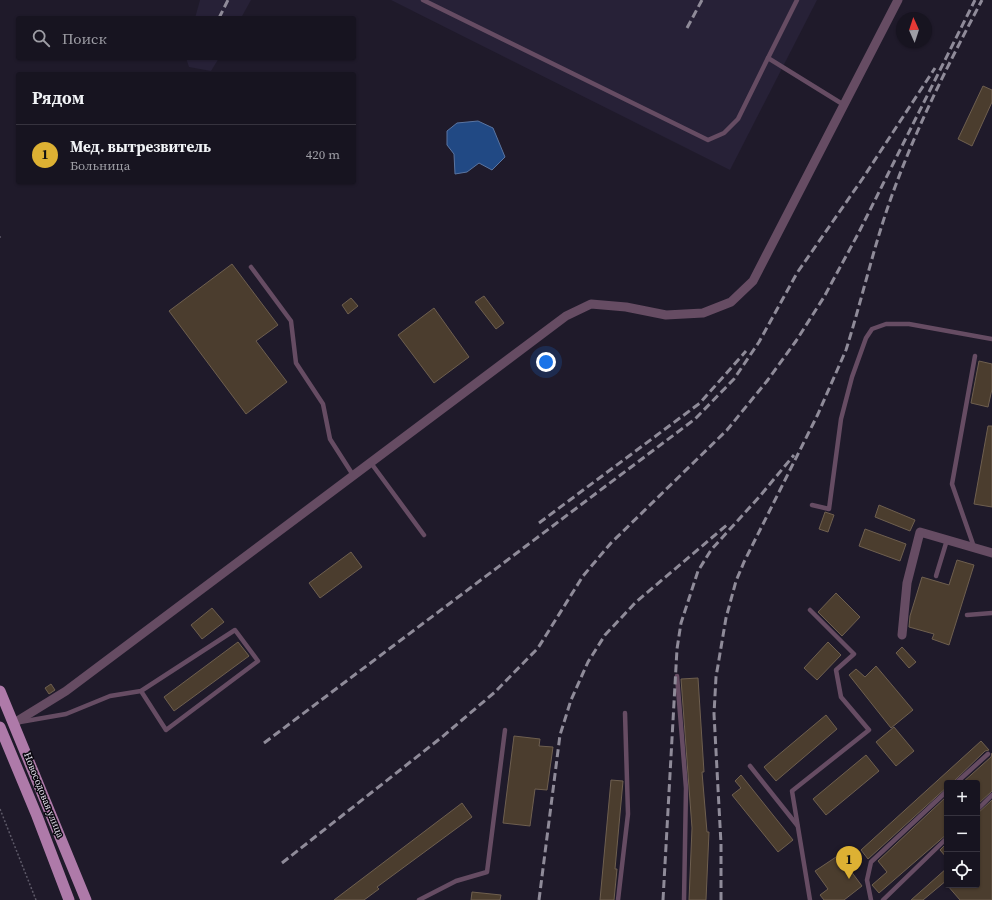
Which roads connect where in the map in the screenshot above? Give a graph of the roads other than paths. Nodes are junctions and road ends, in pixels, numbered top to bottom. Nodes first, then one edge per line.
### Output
1 (423, 0) edge
2 (797, 0) edge
3 (898, 0) edge
4 (768, 58) junction
5 (844, 105) junction
6 (251, 267) dead end
7 (992, 339) edge
8 (975, 356) dead end
9 (370, 462) junction
10 (353, 475) junction
11 (812, 505) dead end
12 (424, 535) dead end
13 (947, 540) junction
14 (974, 548) junction
15 (992, 554) edge
16 (936, 576) dead end
17 (810, 610) dead end
18 (992, 613) edge
19 (967, 615) dead end
20 (902, 635) dead end
21 (677, 676) dead end
22 (0, 691) edge
23 (141, 691) junction
24 (626, 713) dead end
25 (14, 723) junction
26 (0, 727) edge
27 (504, 730) dead end
28 (988, 754) dead end
29 (750, 766) dead end
30 (959, 780) edge
31 (944, 795) edge
32 (992, 795) edge
33 (980, 807) edge
34 (798, 826) junction
35 (944, 841) edge
36 (69, 900) edge
37 (86, 900) edge
38 (420, 900) edge
39 (618, 900) edge
40 (684, 900) edge
41 (810, 900) edge
42 (871, 900) edge
43 (883, 900) edge

1 - 4 lane
2 - 4 lane
3 - 5 street
4 - 5 lane
5 - 9 street
6 - 10 lane
7 - 11 lane
8 - 14 lane
9 - 10 street
9 - 12 lane
10 - 25 street
13 - 14 street
13 - 16 lane
13 - 20 street
14 - 15 street
17 - 34 lane
18 - 19 lane
21 - 40 lane
22 - 25 main road, Новосодовая улица
23 - 23 lane
23 - 25 lane
24 - 39 lane
25 - 37 main road, Новосодовая улица
26 - 36 main road, Новосодовая улица
27 - 38 lane
28 - 30 lane
29 - 34 lane
31 - 42 lane
32 - 33 lane
34 - 41 lane
35 - 43 lane

